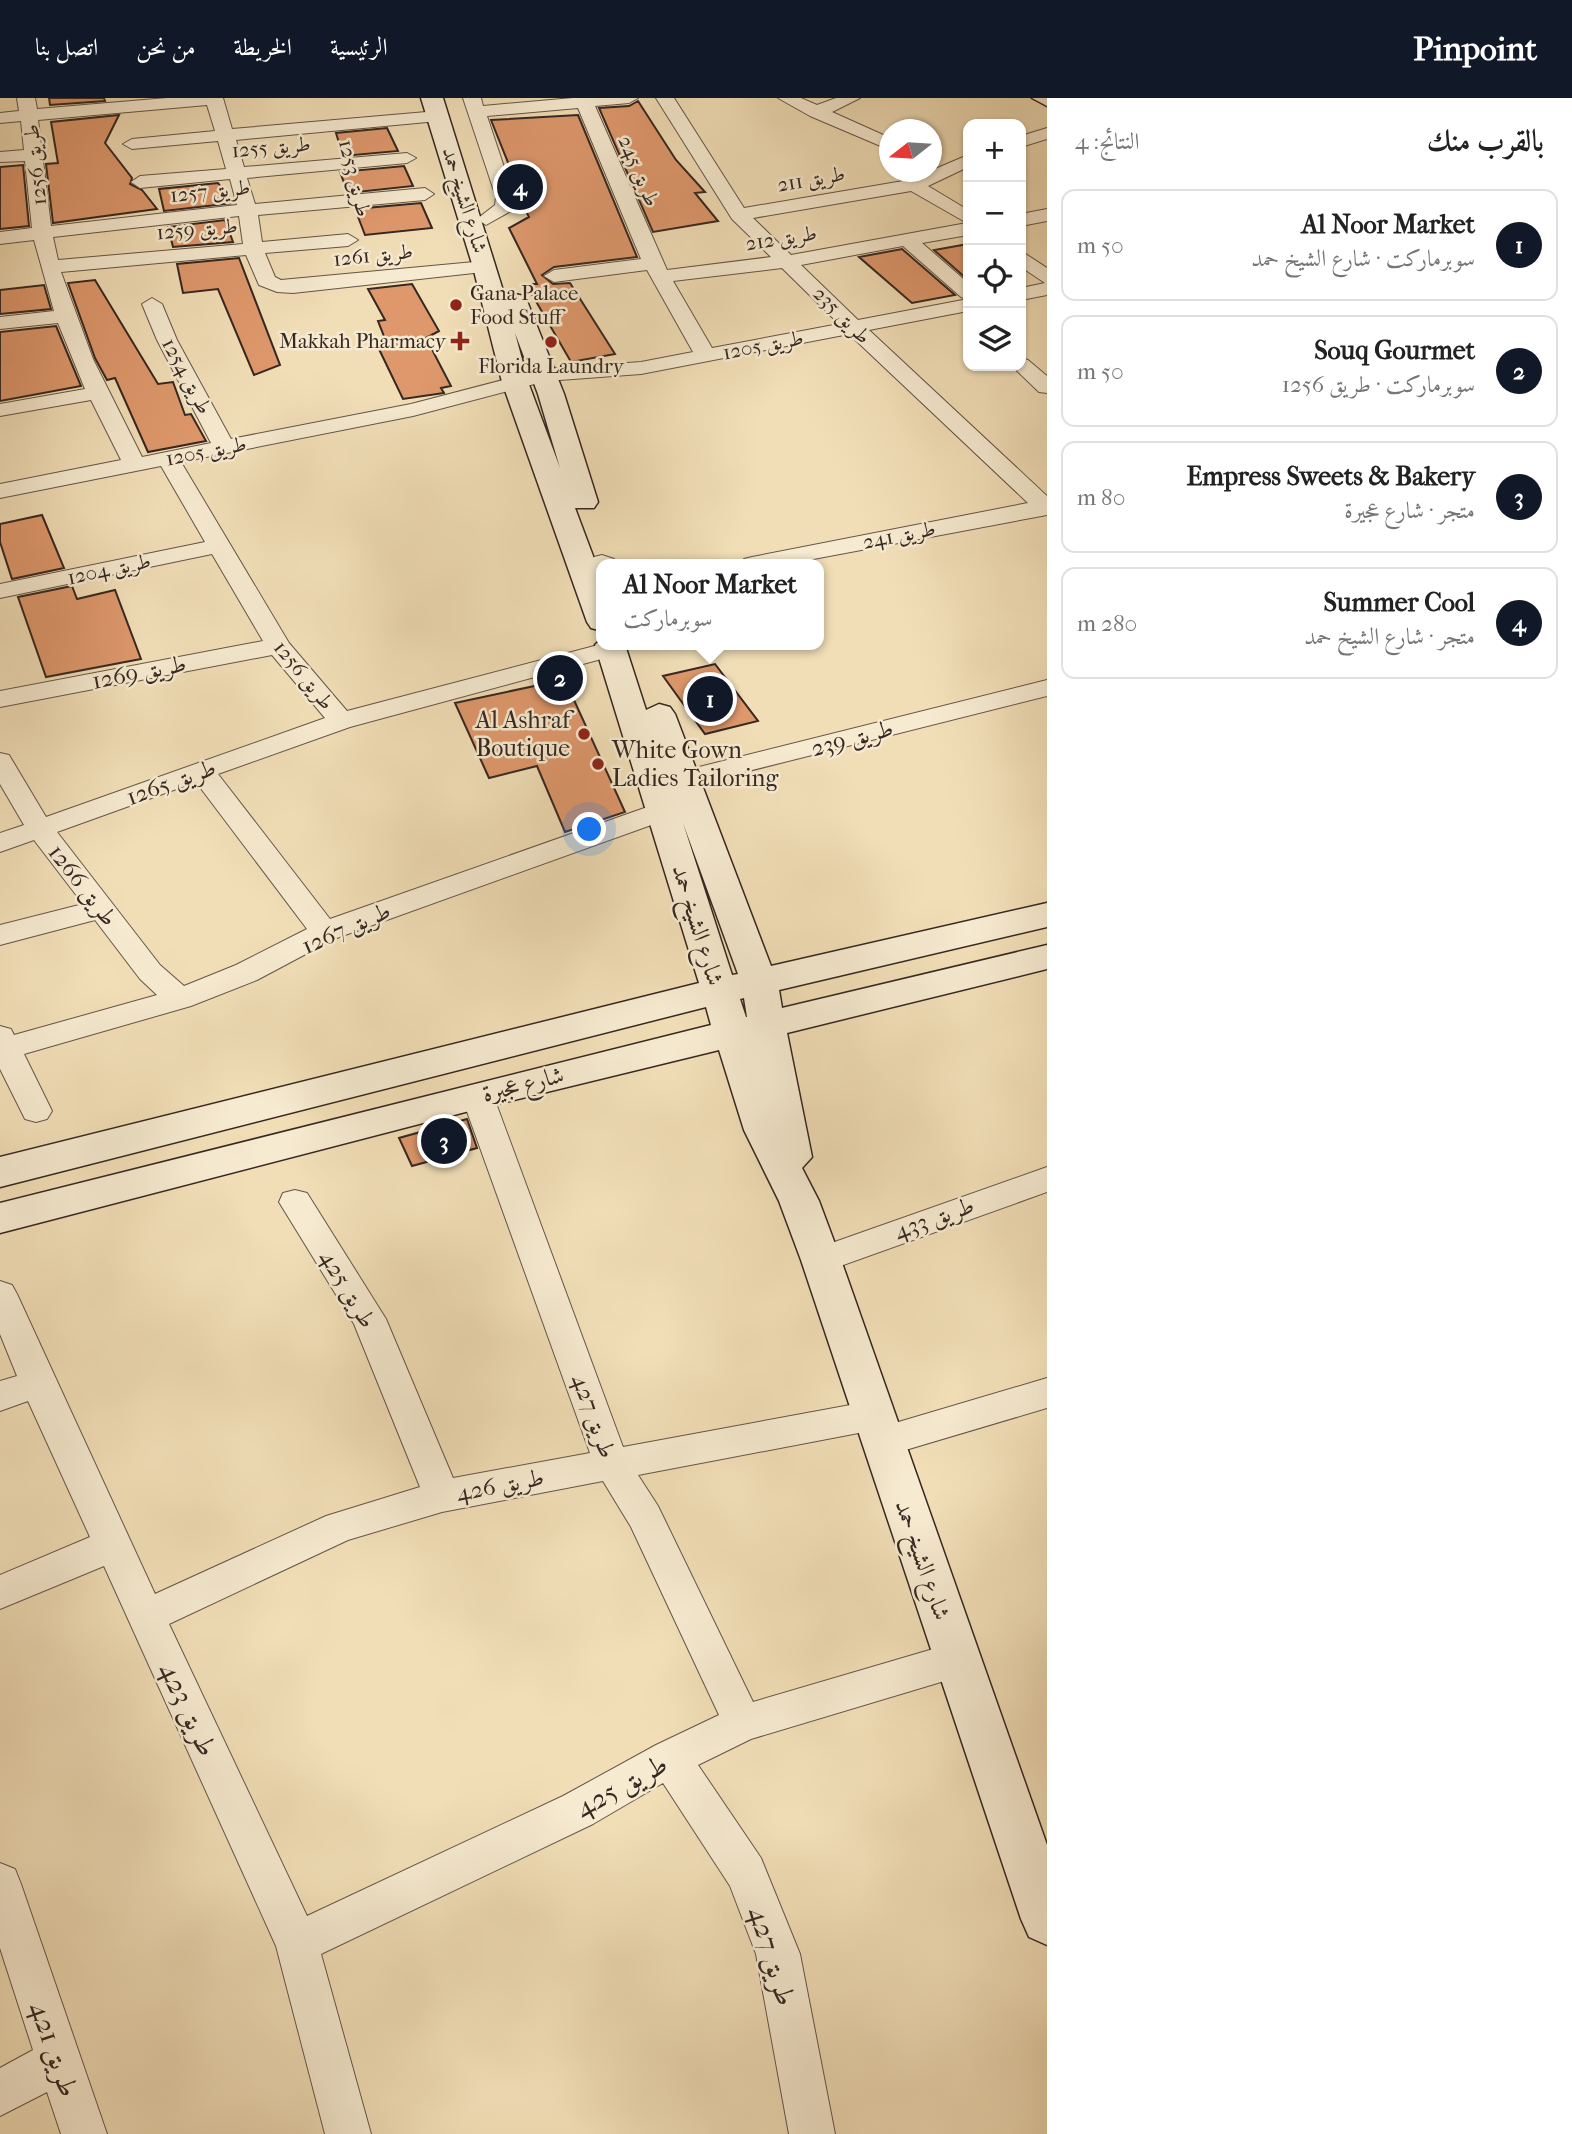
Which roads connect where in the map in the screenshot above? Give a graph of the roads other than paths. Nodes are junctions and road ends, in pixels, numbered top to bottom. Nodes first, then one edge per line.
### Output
1 (214, 98) edge
2 (629, 98) edge
3 (665, 98) edge
4 (787, 98) edge
5 (851, 98) edge
6 (584, 100) edge
7 (122, 102) edge
8 (438, 104) edge
9 (475, 105) edge
10 (28, 107) edge
11 (816, 112) junction
12 (0, 118) edge
13 (319, 128) junction
14 (1047, 133) edge
15 (227, 136) junction
16 (879, 140) edge
17 (1026, 140) edge
18 (34, 155) junction
19 (0, 157) edge
20 (407, 158) dead end
21 (963, 161) edge
22 (136, 163) junction
23 (328, 165) junction
24 (942, 165) edge
25 (236, 172) junction
26 (918, 182) edge
27 (914, 185) junction
28 (425, 194) dead end
29 (248, 209) junction
30 (739, 215) junction
31 (963, 215) edge
32 (1047, 215) edge
33 (486, 219) junction
34 (1026, 219) edge
35 (146, 220) junction
36 (963, 230) edge
37 (43, 233) junction
38 (0, 237) edge
39 (349, 240) junction
40 (907, 240) junction
41 (253, 247) junction
42 (152, 256) junction
43 (788, 261) junction
44 (1026, 261) edge
45 (50, 267) junction
46 (485, 267) junction
47 (657, 270) junction
48 (554, 276) dead end
49 (1047, 278) edge
50 (1047, 289) edge
51 (1026, 293) edge
52 (152, 304) dead end
53 (963, 304) edge
54 (963, 306) edge
55 (63, 316) junction
56 (0, 323) edge
57 (855, 328) junction
58 (706, 356) junction
59 (1026, 368) edge
60 (548, 384) junction
61 (1047, 387) edge
62 (518, 392) junction
63 (96, 393) junction
64 (0, 410) edge
65 (224, 447) junction
66 (168, 459) junction
67 (135, 465) junction
68 (0, 491) edge
69 (1044, 502) edge
70 (219, 546) junction
71 (602, 559) edge
72 (776, 559) edge
73 (0, 591) edge
74 (596, 594) edge
75 (596, 645) edge
76 (278, 646) junction
77 (618, 650) edge
78 (1047, 688) edge
79 (0, 699) edge
80 (341, 721) junction
81 (0, 761) edge
82 (201, 771) junction
83 (673, 796) junction
84 (40, 829) junction
85 (0, 843) edge
86 (101, 909) junction
87 (1047, 915) edge
88 (324, 932) junction
89 (0, 935) edge
90 (1047, 957) edge
91 (759, 982) junction
92 (719, 991) junction
93 (180, 999) junction
94 (769, 1024) junction
95 (730, 1033) junction
96 (2, 1045) edge
97 (477, 1095) junction
98 (36, 1111) dead end
99 (0, 1172) edge
100 (1047, 1179) edge
101 (799, 1201) junction
102 (295, 1202) dead end
103 (0, 1218) edge
104 (821, 1259) junction
105 (0, 1294) edge
106 (38, 1384) junction
107 (1047, 1393) edge
108 (0, 1396) edge
109 (877, 1429) junction
110 (612, 1465) junction
111 (442, 1496) junction
112 (113, 1545) junction
113 (0, 1592) edge
114 (146, 1616) junction
115 (957, 1660) junction
116 (743, 1723) junction
117 (670, 1758) junction
118 (0, 1884) edge
119 (1047, 1919) edge
120 (296, 1943) junction
121 (58, 2061) junction
122 (0, 2093) edge
123 (84, 2134) edge
124 (348, 2134) edge
125 (812, 2134) edge

1 - 7 street
1 - 15 street
2 - 6 street
3 - 30 street, طريق 235
4 - 11 street
5 - 11 street
6 - 9 street
6 - 47 street, طريق 245
7 - 10 street
7 - 22 street
8 - 13 street
8 - 33 street, شارع الشيخ حمد
8 - 46 street, شارع الشيخ حمد
9 - 33 street
10 - 12 street
10 - 18 street, طريق 1256
11 - 16 street
13 - 15 street
13 - 23 street, طريق 1253
14 - 17 street
15 - 22 street
15 - 25 street
18 - 19 street
18 - 37 street, طريق 1256
20 - 23 street, طريق 1255
21 - 24 street, طريق 211
22 - 25 street, طريق 1255
22 - 35 street
23 - 25 street, طريق 1255
23 - 39 street, طريق 1253
25 - 29 street
26 - 27 street, طريق 211
27 - 30 street, طريق 211
27 - 31 street
28 - 39 street, طريق 1257
29 - 35 street, طريق 1257
29 - 39 street, طريق 1257
29 - 41 street
30 - 43 street, طريق 235
32 - 34 street
33 - 60 street, شارع الشيخ حمد
35 - 37 street, طريق 1257
35 - 42 street
36 - 40 street, طريق 212
37 - 38 street, طريق 1257
37 - 45 street, طريق 1256
39 - 41 street, طريق 1259
39 - 41 street, طريق 1261
39 - 46 street, طريق 1261
40 - 43 street, طريق 212
40 - 53 street
41 - 42 street, طريق 1259
42 - 45 street, طريق 1259
43 - 47 street, طريق 212
43 - 57 street, طريق 235
44 - 49 street
45 - 55 street, طريق 1256
46 - 62 street, شارع الشيخ حمد
47 - 48 street
47 - 58 street, طريق 245
50 - 51 street
52 - 65 street, طريق 1254
54 - 57 street, طريق 1205
55 - 56 street
55 - 63 street, طريق 1256
57 - 58 street, طريق 1205
57 - 69 street, طريق 235
58 - 60 street, طريق 1205
59 - 61 street
60 - 62 street, طريق 1205
60 - 71 street, شارع الشيخ حمد
62 - 65 street, طريق 1205
62 - 74 street, شارع الشيخ حمد
63 - 64 street
63 - 67 street, طريق 1256
65 - 66 street, طريق 1205
66 - 67 street, طريق 1205
66 - 70 street, طريق 1256
67 - 68 street, طريق 1205
69 - 72 street, طريق 241
70 - 73 street, طريق 1204
70 - 76 street, طريق 1256
75 - 80 street, طريق 1256
76 - 79 street, طريق 1269
76 - 80 street, طريق 1256
77 - 83 street, شارع الشيخ حمد
78 - 83 street, طريق 239
80 - 82 street, طريق 1265
81 - 84 street, طريق 1266
82 - 84 street, طريق 1265
82 - 88 street
83 - 88 street, طريق 1267
83 - 91 street, شارع الشيخ حمد
83 - 92 street, شارع الشيخ حمد
84 - 85 street, طريق 1265
84 - 86 street, طريق 1266
86 - 89 street
86 - 93 street, طريق 1266
87 - 91 street, شارع عجيرة
88 - 93 street, طريق 1267
90 - 94 street, شارع عجيرة
91 - 92 street, شارع عجيرة
91 - 94 street, شارع الشيخ حمد
92 - 95 street, شارع الشيخ حمد
92 - 99 street, شارع عجيرة
93 - 96 street, طريق 1267
94 - 95 street, شارع عجيرة
94 - 101 street, شارع الشيخ حمد
95 - 97 street, شارع عجيرة
95 - 101 street, شارع الشيخ حمد
96 - 98 street
97 - 103 street, شارع عجيرة
97 - 110 street, طريق 427
100 - 104 street, طريق 433
101 - 104 street, شارع الشيخ حمد
102 - 111 street, طريق 425
104 - 109 street, شارع الشيخ حمد
105 - 106 street, طريق 423
106 - 108 street
106 - 112 street, طريق 423
107 - 109 street, طريق 426
109 - 110 street, طريق 426
109 - 115 street, شارع الشيخ حمد
110 - 111 street, طريق 426
110 - 116 street, طريق 427
111 - 114 street, طريق 426
112 - 113 street
112 - 114 street, طريق 423
114 - 120 street, طريق 423
115 - 116 street, طريق 425
115 - 119 street, شارع الشيخ حمد
116 - 117 street, طريق 425
117 - 120 street, طريق 425
117 - 125 street, طريق 427
118 - 121 street, طريق 421
120 - 124 street, طريق 423
121 - 122 street
121 - 123 street, طريق 421

